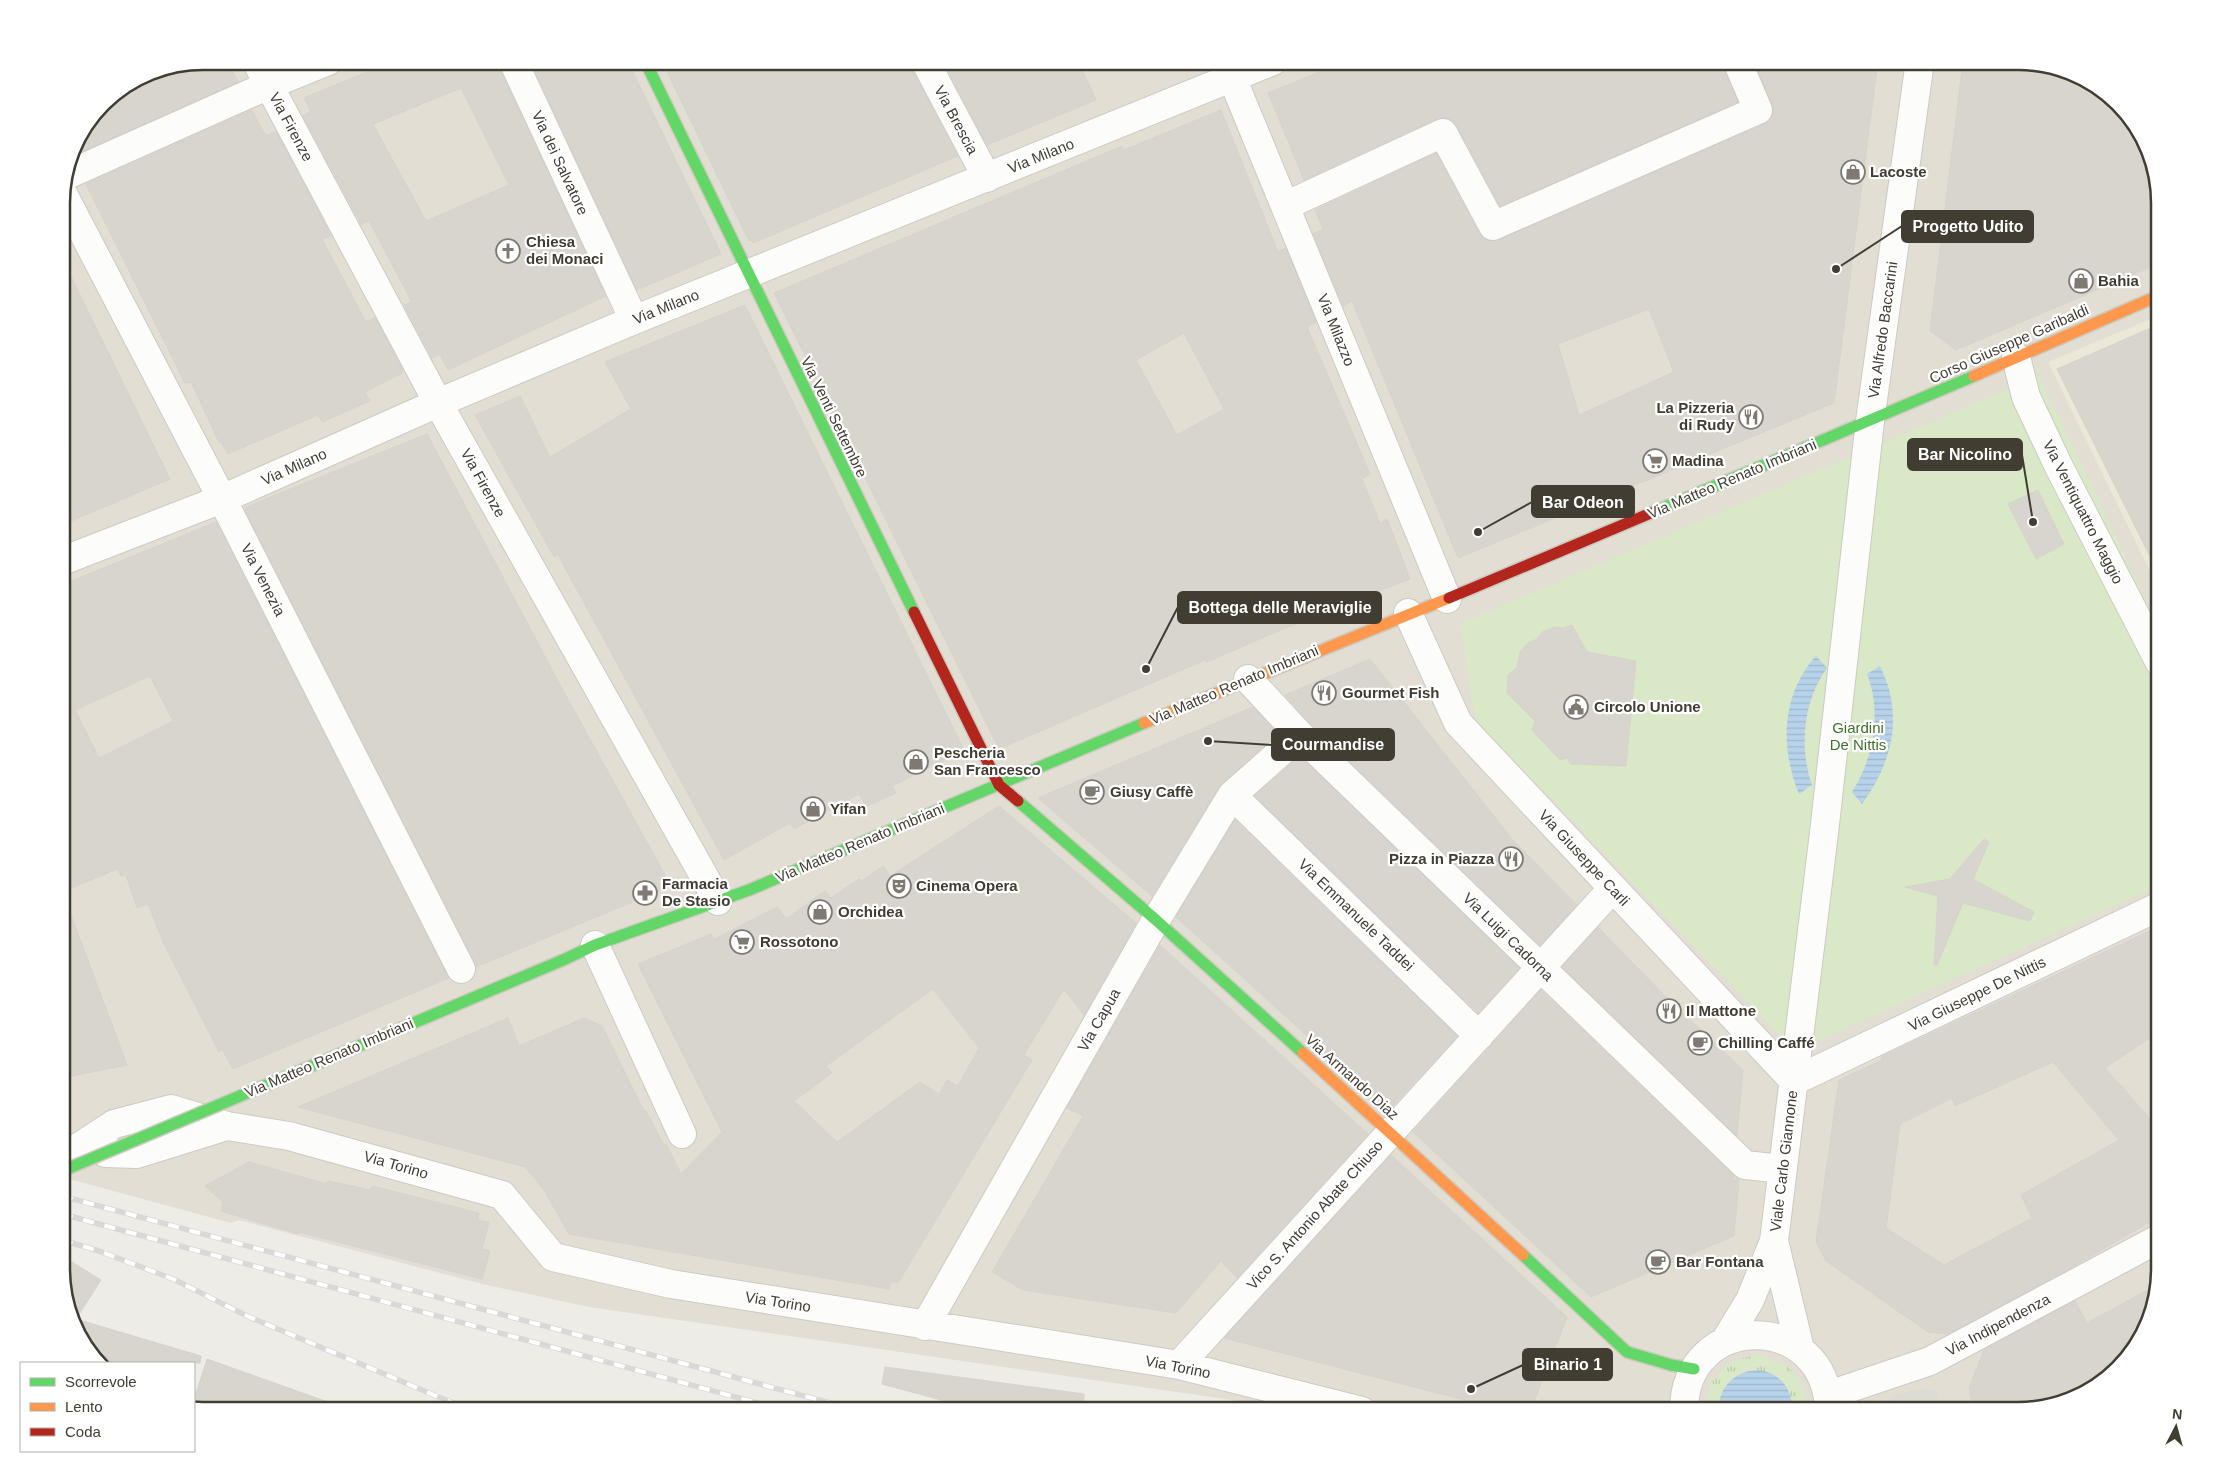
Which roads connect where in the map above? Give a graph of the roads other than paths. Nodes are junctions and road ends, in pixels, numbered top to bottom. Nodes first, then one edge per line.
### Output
1 (261, 70) edge
2 (306, 70) edge
3 (517, 70) edge
4 (650, 70) edge
5 (930, 70) edge
6 (1229, 70) edge
7 (1741, 70) edge
8 (1919, 70) edge
9 (269, 85) junction
10 (74, 171) edge
11 (987, 178) junction
12 (1285, 206) junction
13 (70, 207) edge
14 (748, 275) junction
15 (2151, 299) edge
16 (634, 320) junction
17 (2016, 357) junction
18 (438, 403) junction
19 (1870, 421) junction
20 (222, 499) junction
21 (70, 558) edge
22 (1447, 599) junction
23 (1408, 613) junction
24 (2151, 646) edge
25 (1248, 679) junction
26 (1300, 735) junction
27 (999, 785) junction
28 (1232, 795) junction
29 (1613, 888) junction
30 (718, 901) junction
31 (2151, 910) edge
32 (1156, 920) junction
33 (595, 946) junction
34 (1540, 968) junction
35 (461, 969) dead end
36 (1479, 1036) junction
37 (1794, 1081) junction
38 (1390, 1132) junction
39 (682, 1134) dead end
40 (70, 1154) edge
41 (70, 1155) edge
42 (1782, 1168) junction
43 (1774, 1241) junction
44 (2151, 1243) edge
45 (925, 1326) junction
46 (1725, 1341) junction
47 (1800, 1349) junction
48 (1179, 1365) junction
49 (1694, 1369) junction
50 (1326, 1402) edge
51 (1685, 1402) edge
52 (1829, 1402) edge
53 (1831, 1402) edge

1 - 9 street, Via Firenze
2 - 9 street
3 - 16 street, Via dei Salvatore
4 - 14 street, Via Venti Settembre
5 - 11 street, Via Brescia
6 - 11 street, Via Milano
6 - 12 street, Via Milazzo
7 - 12 street
8 - 19 street, Via Alfredo Baccarini
9 - 10 street
9 - 18 street, Via Firenze
11 - 14 street, Via Milano
12 - 22 street, Via Milazzo
13 - 20 street, Via Venezia
14 - 16 street, Via Milano
14 - 27 street, Via Venti Settembre
15 - 17 street, Corso Giuseppe Garibaldi
16 - 18 street, Via Milano
17 - 19 street, Corso Giuseppe Garibaldi
17 - 24 street, Via Ventiquattro Maggio
18 - 20 street, Via Milano
18 - 30 street, Via Firenze
19 - 22 street, Via Matteo Renato Imbriani
19 - 37 street, Via Alfredo Baccarini
20 - 21 street, Via Milano
20 - 35 street, Via Venezia
22 - 23 street, Via Matteo Renato Imbriani
23 - 25 street, Via Matteo Renato Imbriani
23 - 29 street, Via Giuseppe Carli
25 - 26 street, Via Luigi Cadorna
25 - 27 street, Via Matteo Renato Imbriani
26 - 28 street, Via Capua
26 - 34 street, Via Luigi Cadorna
27 - 30 street, Via Matteo Renato Imbriani
27 - 32 street, Via Armando Diaz
28 - 32 street, Via Capua
28 - 36 street, Via Emmanuele Taddei
29 - 34 street, Vico S. Antonio Abate Chiuso
29 - 37 street, Via Giuseppe Carli
30 - 33 street, Via Matteo Renato Imbriani
31 - 37 street, Via Giuseppe De Nittis
32 - 38 street, Via Armando Diaz
32 - 45 street, Via Capua
33 - 39 street
33 - 41 street, Via Matteo Renato Imbriani, bridge
34 - 36 street, Vico S. Antonio Abate Chiuso
34 - 42 street, Via Luigi Cadorna
36 - 38 street, Vico S. Antonio Abate Chiuso
37 - 42 street, Viale Carlo Giannone
38 - 48 street, Vico S. Antonio Abate Chiuso
38 - 49 street, Via Armando Diaz
40 - 45 street, Via Torino
42 - 43 street, Viale Carlo Giannone
43 - 46 street
43 - 47 street
44 - 53 street, Via Indipendenza
45 - 48 street, Via Torino
46 - 47 street
46 - 49 street
47 - 52 street
48 - 50 street, Via Torino
49 - 51 street

